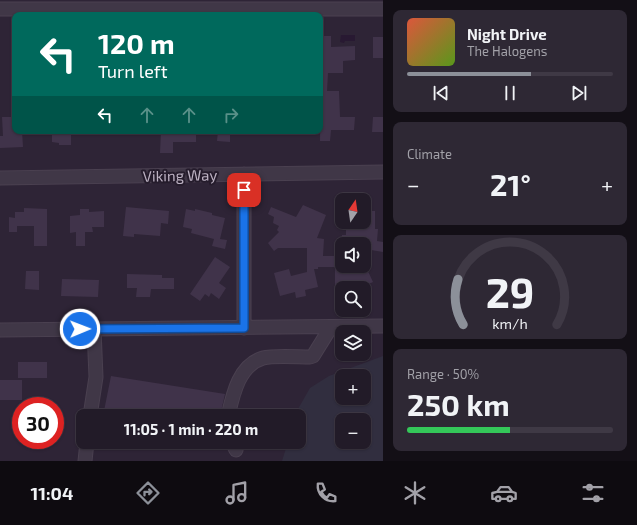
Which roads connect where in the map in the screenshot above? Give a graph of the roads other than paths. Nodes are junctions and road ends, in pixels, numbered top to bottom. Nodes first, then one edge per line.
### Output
1 (230, 4) edge
2 (0, 9) edge
3 (383, 9) edge
4 (194, 12) edge
5 (383, 172) edge
6 (244, 174) junction
7 (0, 178) edge
8 (383, 326) edge
9 (331, 327) junction
10 (244, 328) junction
11 (94, 329) junction
12 (0, 330) edge
13 (91, 409) edge
14 (230, 409) edge
15 (86, 449) edge
16 (85, 461) edge

1 - 3 street
1 - 4 street
2 - 4 street
5 - 6 street, Viking Way
6 - 7 street, Viking Way
6 - 10 street
8 - 9 street
9 - 10 street
9 - 14 street
10 - 11 street
11 - 12 street
11 - 13 street
15 - 16 street

